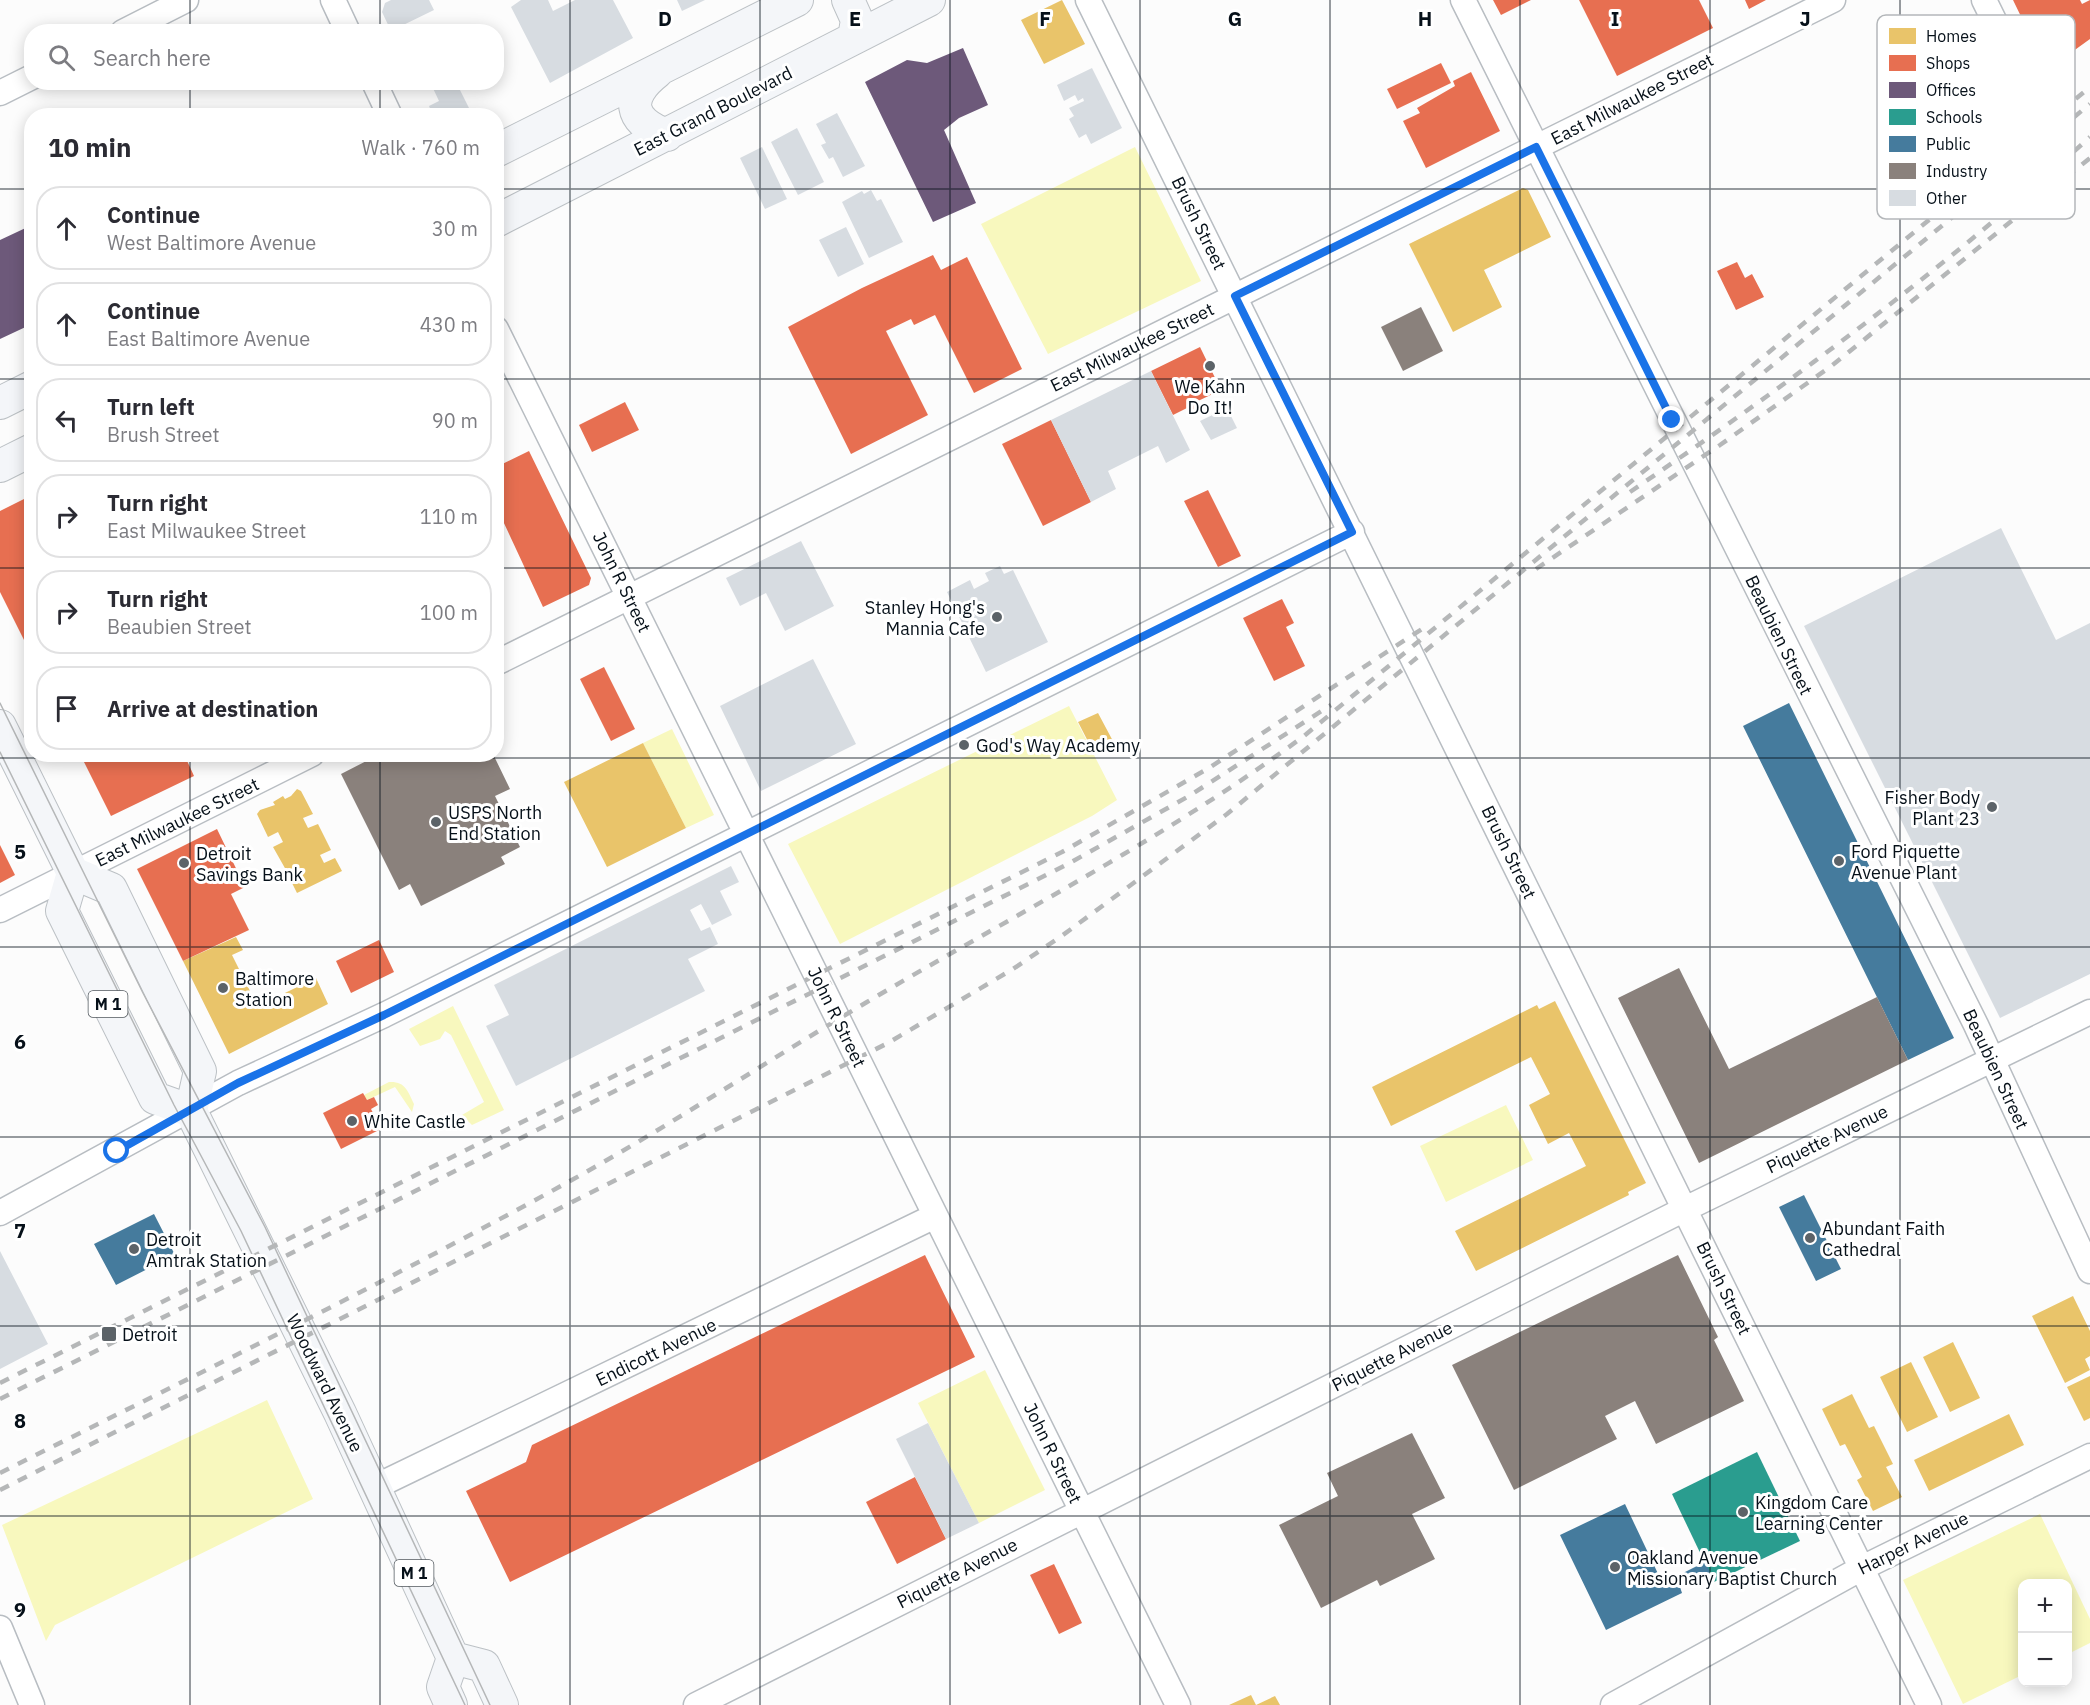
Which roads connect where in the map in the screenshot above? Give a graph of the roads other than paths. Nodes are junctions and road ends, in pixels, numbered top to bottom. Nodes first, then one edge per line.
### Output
1 (186, 0) edge
2 (333, 0) edge
3 (797, 0) edge
4 (848, 0) edge
5 (929, 0) edge
6 (1088, 0) edge
7 (1463, 0) edge
8 (1833, 0) edge
9 (1984, 0) edge
10 (1991, 15) edge
11 (139, 24) edge
12 (344, 24) edge
13 (854, 38) junction
14 (660, 70) junction
15 (24, 82) edge
16 (378, 90) edge
17 (0, 93) edge
18 (386, 108) edge
19 (667, 135) junction
20 (504, 147) edge
21 (1536, 147) junction
22 (504, 216) edge
23 (1235, 296) junction
24 (504, 345) edge
25 (24, 391) edge
26 (0, 402) edge
27 (24, 454) edge
28 (0, 466) edge
29 (1352, 532) junction
30 (629, 596) junction
31 (504, 659) edge
32 (0, 726) edge
33 (296, 762) edge
34 (746, 834) junction
35 (73, 873) junction
36 (0, 910) edge
37 (2090, 1012) edge
38 (1992, 1060) junction
39 (191, 1111) junction
40 (1685, 1209) junction
41 (0, 1213) edge
42 (935, 1216) junction
43 (2090, 1271) edge
44 (2090, 1456) edge
45 (375, 1487) junction
46 (1082, 1510) junction
47 (1862, 1568) junction
48 (0, 1628) edge
49 (453, 1658) junction
50 (32, 1705) edge
51 (451, 1705) edge
52 (502, 1705) edge
53 (696, 1705) edge
54 (1178, 1705) edge
55 (1613, 1705) edge
56 (1929, 1705) edge

1 - 11 street
2 - 12 street
3 - 14 main road
4 - 13 main road
5 - 13 main road, East Grand Boulevard
6 - 23 street, Brush Street
7 - 21 street, Beaubien Street
8 - 21 street, East Milwaukee Street
9 - 10 street
13 - 19 main road, East Grand Boulevard
14 - 19 main road
14 - 20 main road
15 - 17 street
16 - 18 street
19 - 22 main road, East Grand Boulevard
21 - 23 street, East Milwaukee Street
21 - 38 street, Beaubien Street
23 - 29 street, Brush Street
23 - 30 street, East Milwaukee Street
24 - 30 street, John R Street
25 - 26 main road
27 - 28 main road
29 - 34 street
29 - 40 street, Brush Street
30 - 31 street, East Milwaukee Street
30 - 34 street, John R Street
32 - 35 main road
33 - 35 street, East Milwaukee Street
34 - 39 street
34 - 42 street, John R Street
35 - 36 street, East Milwaukee Street
35 - 39 main road
35 - 39 main road, M 1
37 - 38 street, Piquette Avenue
38 - 40 street, Piquette Avenue
38 - 43 street, Beaubien Street
39 - 41 street
39 - 45 main road, Woodward Avenue / M 1
40 - 46 street, Piquette Avenue
40 - 47 street, Brush Street
42 - 45 street, Endicott Avenue
42 - 46 street, John R Street
44 - 47 street, Harper Avenue
45 - 49 main road, Woodward Avenue / M 1
46 - 53 street, Piquette Avenue
46 - 54 street, John R Street
47 - 55 street, Harper Avenue
47 - 56 street, Brush Street
48 - 50 street
49 - 51 main road
49 - 52 main road

